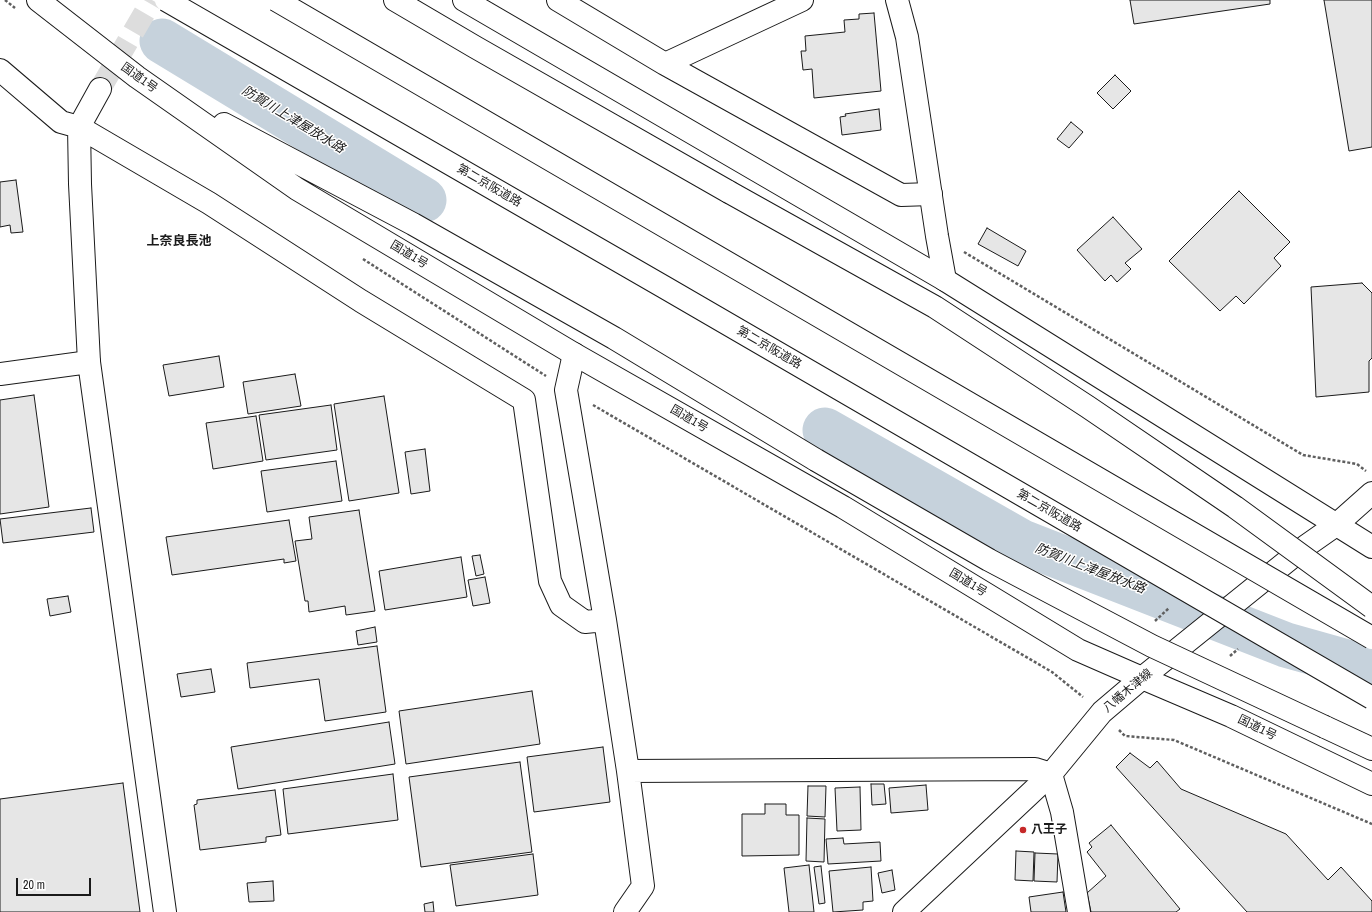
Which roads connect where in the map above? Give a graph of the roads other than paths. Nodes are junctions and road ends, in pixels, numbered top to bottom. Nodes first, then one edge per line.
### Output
1 (38, 0) edge
2 (166, 0) edge
3 (276, 0) edge
4 (395, 0) edge
5 (464, 0) edge
6 (558, 0) edge
7 (802, 0) edge
8 (897, 0) edge
9 (665, 64) junction
10 (0, 70) edge
11 (137, 77) junction
12 (100, 89) tunnel mouth
13 (79, 127) junction
14 (931, 194) junction
15 (945, 280) junction
16 (574, 354) junction
17 (89, 362) junction
18 (0, 374) edge
19 (1372, 493) edge
20 (1336, 525) junction
21 (1372, 547) edge
22 (1372, 607) edge
23 (605, 620) junction
24 (1372, 638) edge
25 (1142, 678) junction
26 (1372, 698) edge
27 (1372, 749) edge
28 (628, 771) junction
29 (1051, 774) junction
30 (1372, 784) edge
31 (165, 912) edge
32 (625, 912) edge
33 (904, 912) edge
34 (1079, 912) edge

1 - 11 main road, 国道1号
2 - 26 main road, 第二京阪道路, bridge
3 - 24 main road, bridge
4 - 22 main road, bridge
5 - 15 main road
6 - 9 main road
7 - 9 main road
8 - 14 main road
9 - 14 main road
10 - 13 main road
11 - 16 main road, 国道1号
11 - 27 main road, bridge
12 - 13 main road
13 - 17 main road
13 - 23 main road
14 - 15 main road
15 - 20 main road
16 - 23 main road
16 - 25 main road, 国道1号
17 - 18 main road
17 - 31 main road
19 - 20 main road, 八幡木津線
20 - 21 main road
20 - 25 main road, 八幡木津線, bridge
23 - 28 main road
25 - 29 main road, 八幡木津線
25 - 30 main road, 国道1号
28 - 29 main road
28 - 32 main road
29 - 33 main road, 八幡木津線
29 - 34 main road

